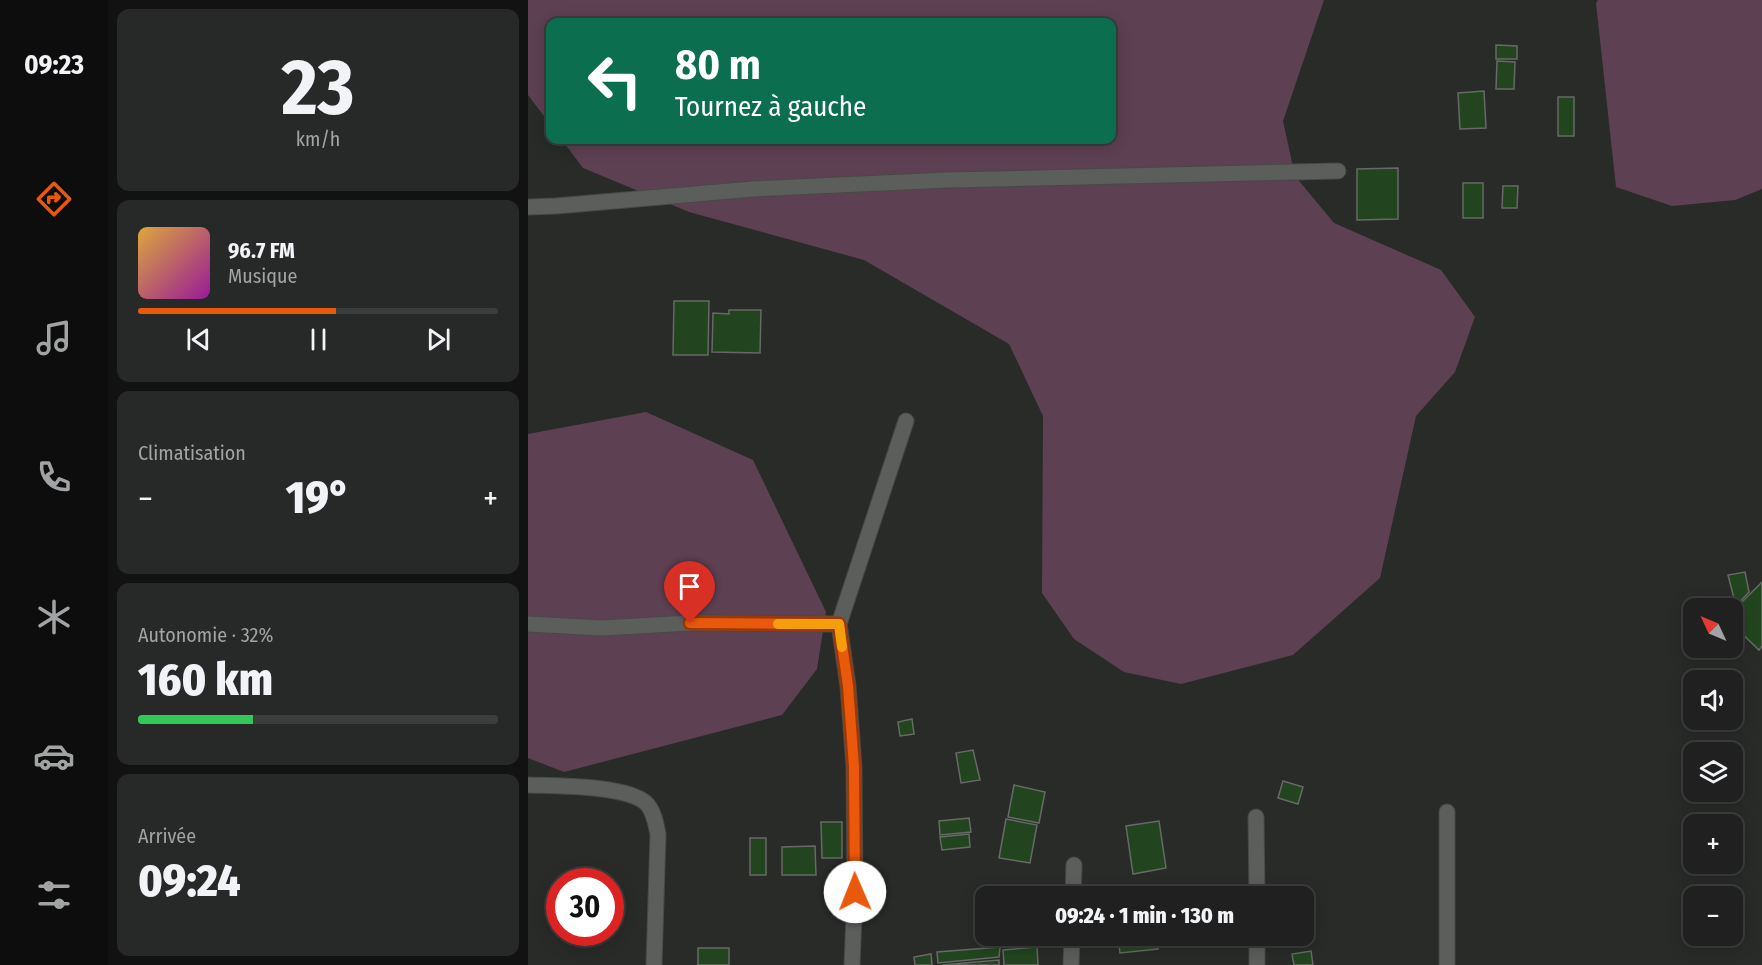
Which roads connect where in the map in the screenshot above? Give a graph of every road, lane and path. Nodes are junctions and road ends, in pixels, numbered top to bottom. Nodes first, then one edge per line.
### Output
1 (1338, 171) dead end
2 (528, 207) edge
3 (906, 421) dead end
4 (528, 624) edge
5 (839, 624) junction
6 (528, 785) edge
7 (1447, 812) dead end
8 (1257, 817) dead end
9 (1074, 865) dead end
10 (1073, 886) edge
11 (1257, 886) edge
12 (1072, 946) edge
13 (1257, 946) edge
14 (654, 965) edge
15 (852, 965) edge
16 (1071, 965) edge
17 (1257, 965) edge
18 (1447, 965) edge

1 - 2 street
3 - 5 street
4 - 5 street
5 - 15 street
6 - 14 street
7 - 18 street
8 - 11 street
9 - 10 street
12 - 16 street
13 - 17 street

